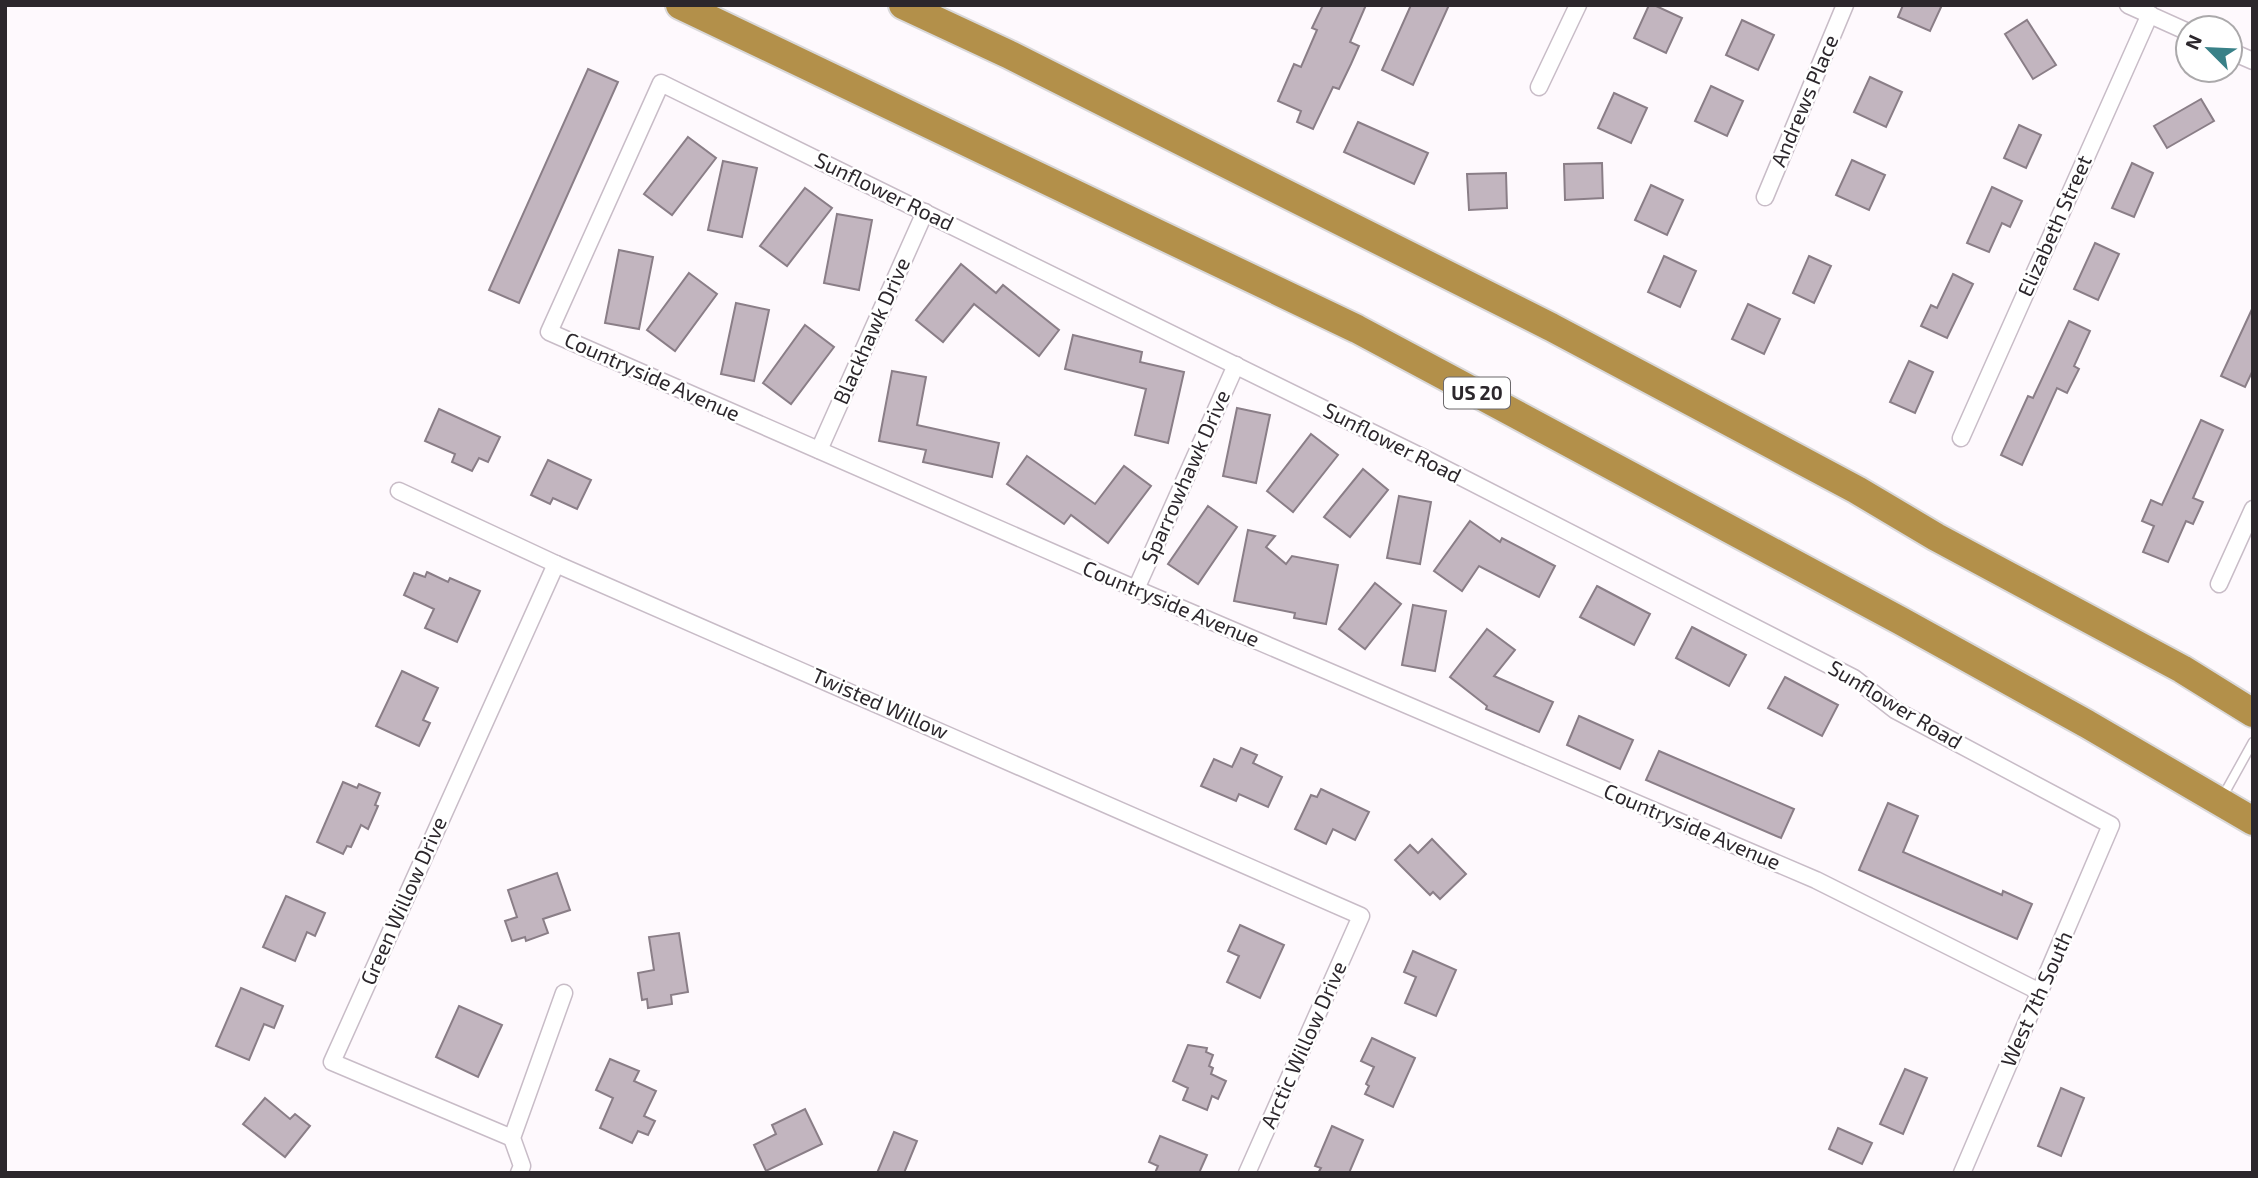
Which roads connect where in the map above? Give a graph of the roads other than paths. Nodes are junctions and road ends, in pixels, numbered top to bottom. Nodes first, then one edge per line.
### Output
1 (680, 5) edge
2 (903, 5) edge
3 (1578, 5) edge
4 (1845, 5) edge
5 (2128, 5) edge
6 (2150, 14) junction
7 (2174, 25) edge
8 (661, 83) joint
9 (1539, 87) dead end
10 (1765, 197) dead end
11 (925, 212) junction
12 (1236, 365) junction
13 (1961, 438) dead end
14 (819, 450) junction
15 (400, 491) dead end
16 (2253, 509) edge
17 (556, 564) junction
18 (2219, 584) dead end
19 (1136, 589) junction
20 (2253, 713) edge
21 (2253, 742) edge
22 (2220, 802) junction
23 (2253, 821) edge
24 (2111, 825) joint
25 (1361, 916) joint
26 (2040, 992) junction
27 (564, 993) dead end
28 (512, 1138) junction
29 (519, 1173) edge
30 (1247, 1173) edge
31 (1962, 1173) edge

1 - 22 highway, US 20
2 - 20 highway
3 - 9 street
4 - 10 street, Andrews Place
5 - 6 street
6 - 7 street
6 - 13 street, Elizabeth Street
8 - 11 street, Sunflower Road
8 - 14 street, Countryside Avenue
11 - 12 street, Sunflower Road
11 - 14 street, Blackhawk Drive
12 - 19 street, Sparrowhawk Drive
12 - 24 street, Sunflower Road
14 - 19 street, Countryside Avenue
15 - 17 street, Twisted Willow
16 - 18 street
17 - 25 street, Twisted Willow
17 - 28 street, Green Willow Drive
19 - 26 street, Countryside Avenue
21 - 22 lane
22 - 23 highway, US 20
24 - 26 street, West 7th South
25 - 30 street, Arctic Willow Drive
26 - 31 street, West 7th South
27 - 28 street
28 - 29 street

